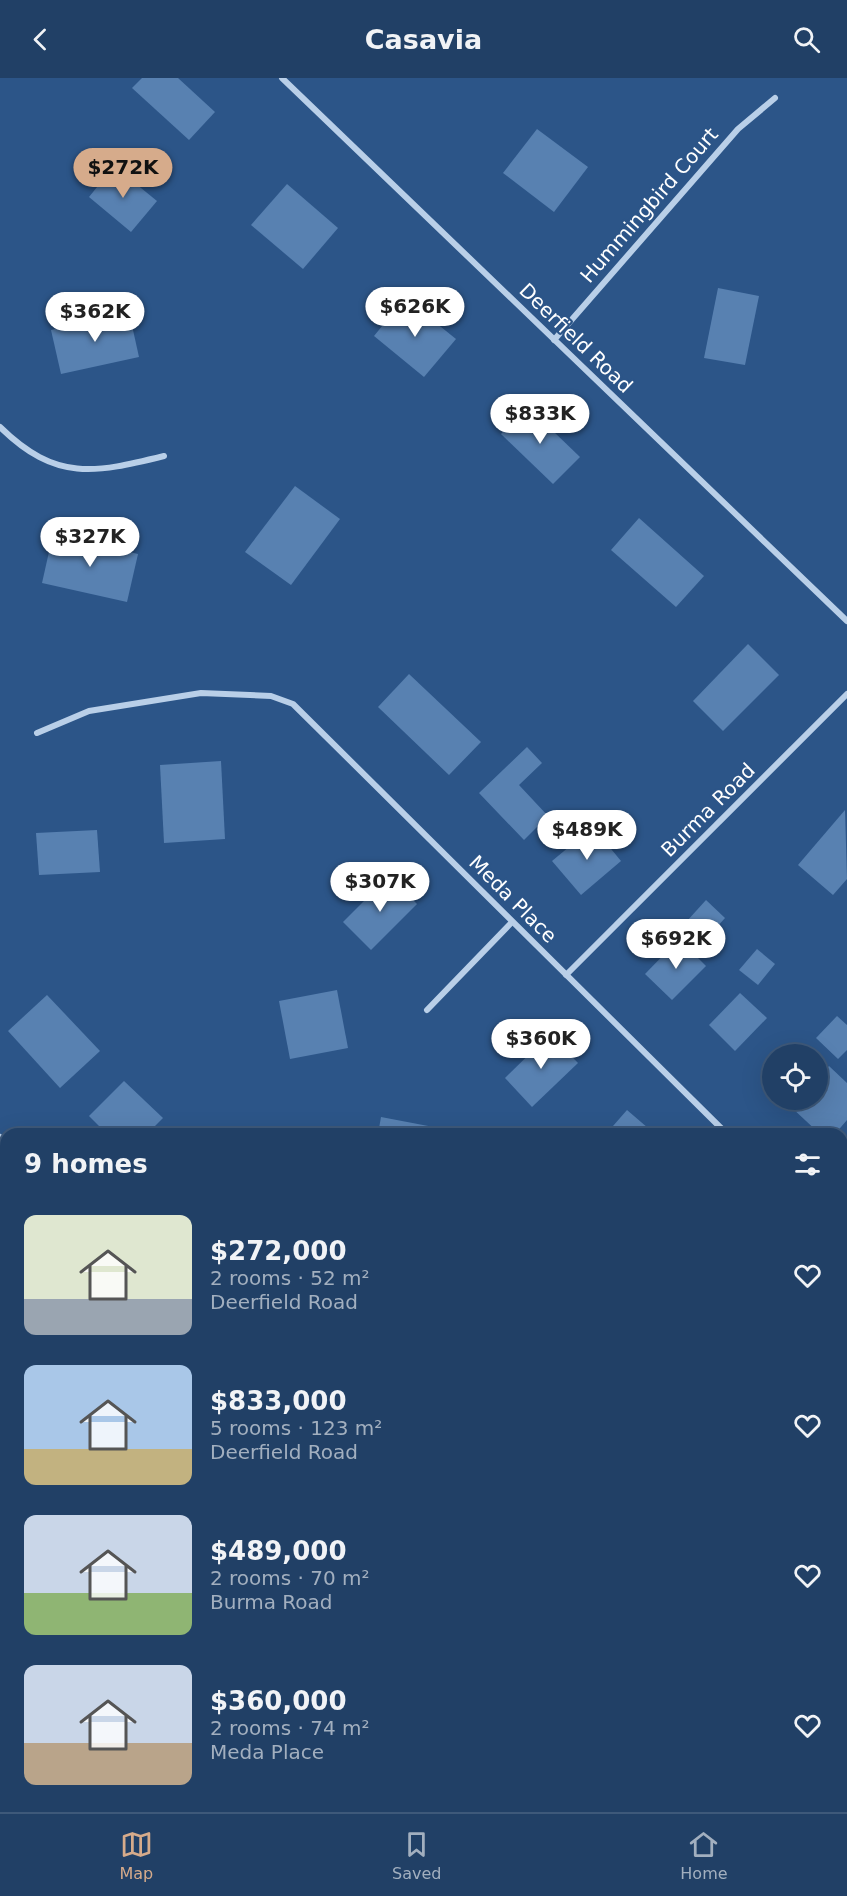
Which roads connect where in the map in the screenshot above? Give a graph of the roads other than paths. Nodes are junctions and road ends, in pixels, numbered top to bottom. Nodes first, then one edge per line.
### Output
1 (282, 78) edge
2 (775, 98) dead end
3 (554, 340) junction
4 (0, 428) edge
5 (164, 456) dead end
6 (847, 621) edge
7 (847, 694) edge
8 (37, 733) dead end
9 (512, 922) junction
10 (566, 975) junction
11 (427, 1010) dead end
12 (721, 1128) edge

1 - 3 street, Deerfield Road
2 - 3 street, Hummingbird Court
3 - 6 street, Deerfield Road
4 - 5 street
7 - 10 street, Burma Road
8 - 9 street, Meda Place
9 - 10 street, Meda Place
9 - 11 street
10 - 12 street, Meda Place

